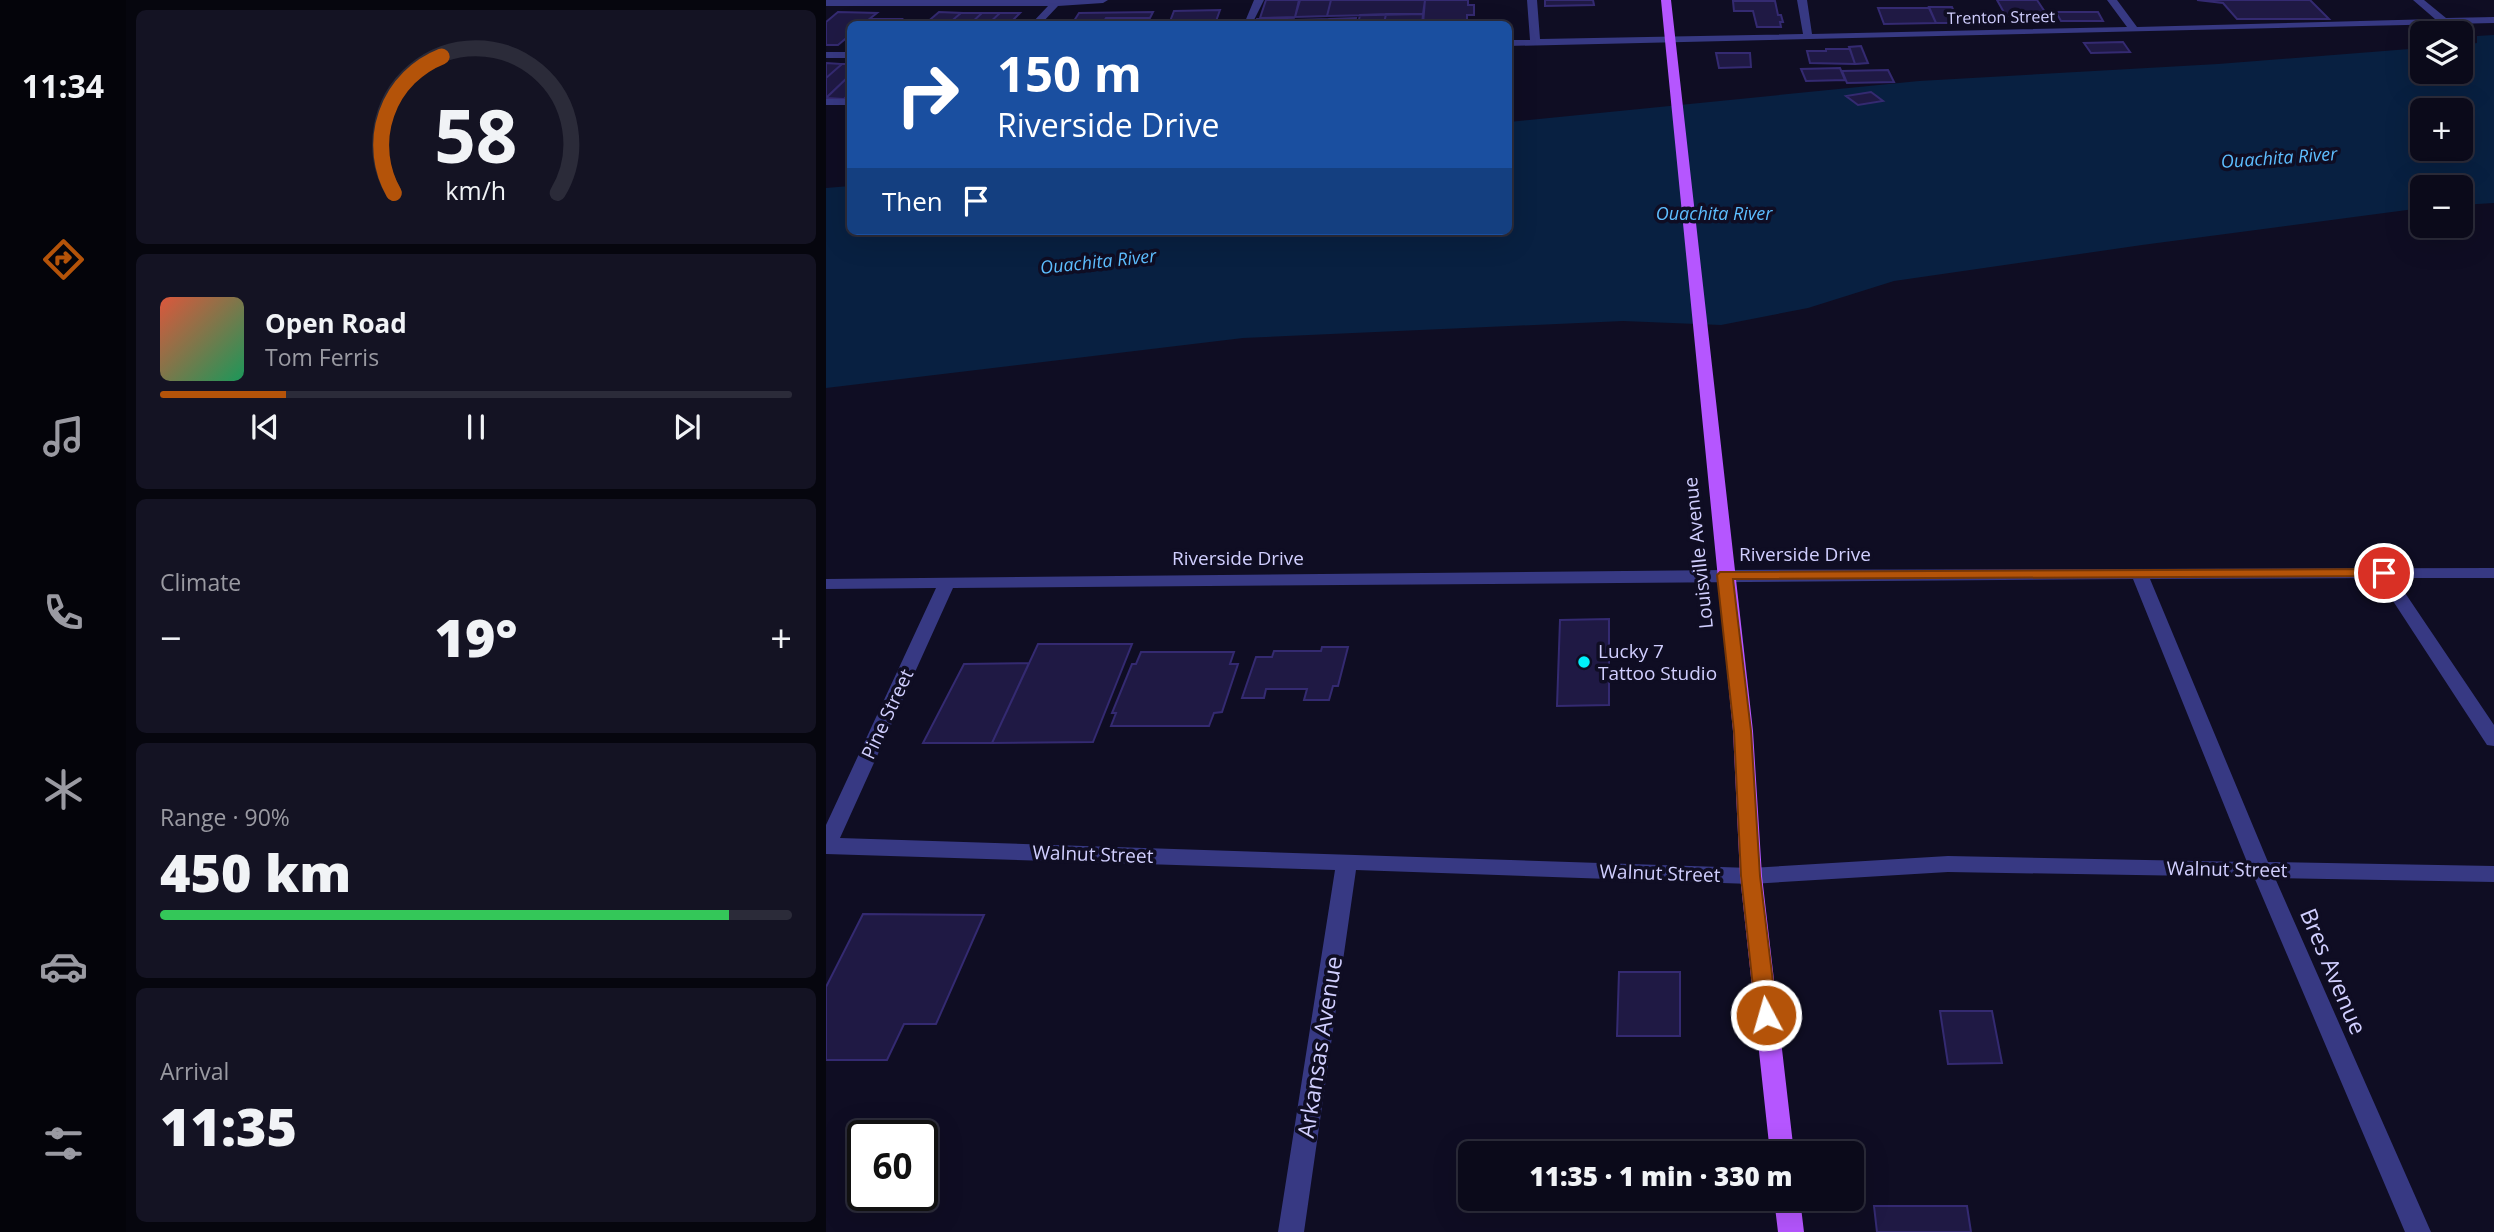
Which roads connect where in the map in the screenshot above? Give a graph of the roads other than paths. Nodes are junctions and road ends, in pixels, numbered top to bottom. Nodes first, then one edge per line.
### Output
1 (1103, 0) edge
2 (1259, 0) edge
3 (1532, 0) edge
4 (1666, 0) edge
5 (1802, 0) edge
6 (2112, 0) edge
7 (2418, 0) edge
8 (1057, 1) edge
9 (826, 3) edge
10 (2442, 20) junction
11 (2494, 20) edge
12 (1039, 21) edge
13 (1249, 21) edge
14 (2134, 30) junction
15 (1808, 36) junction
16 (1670, 40) junction
17 (1512, 43) edge
18 (1535, 43) junction
19 (826, 55) edge
20 (847, 55) edge
21 (826, 102) edge
22 (847, 103) edge
23 (2384, 573) junction
24 (2494, 573) edge
25 (2139, 574) junction
26 (1725, 575) junction
27 (948, 581) junction
28 (826, 584) edge
29 (2494, 740) edge
30 (826, 846) edge
31 (1347, 862) junction
32 (2261, 870) junction
33 (2494, 874) edge
34 (1751, 876) junction
35 (1781, 1141) edge
36 (1788, 1211) edge
37 (1291, 1232) edge
38 (1791, 1232) edge
39 (2418, 1232) edge

1 - 8 street
2 - 13 street
3 - 18 street
4 - 16 main road, Louisville Avenue
5 - 15 street
6 - 14 street
7 - 10 street
8 - 9 street
8 - 12 street
10 - 11 street, Trenton Street
10 - 14 street, Trenton Street
14 - 15 street, Trenton Street
15 - 16 street, Trenton Street
16 - 18 street, Trenton Street
16 - 26 main road, Louisville Avenue
17 - 18 street, Trenton Street
19 - 20 street
21 - 22 street
23 - 24 street, Riverside Drive
23 - 25 street, Riverside Drive
23 - 29 street
25 - 26 street, Riverside Drive
25 - 32 street, Bres Avenue
26 - 27 street, Riverside Drive
26 - 34 main road, Louisville Avenue
27 - 28 street, Riverside Drive
27 - 30 street, Pine Street
30 - 31 street, Walnut Street
31 - 34 street, Walnut Street
31 - 37 street, Arkansas Avenue
32 - 33 street, Walnut Street
32 - 34 street, Walnut Street
32 - 39 street, Bres Avenue
34 - 35 main road, Louisville Avenue
36 - 38 main road

